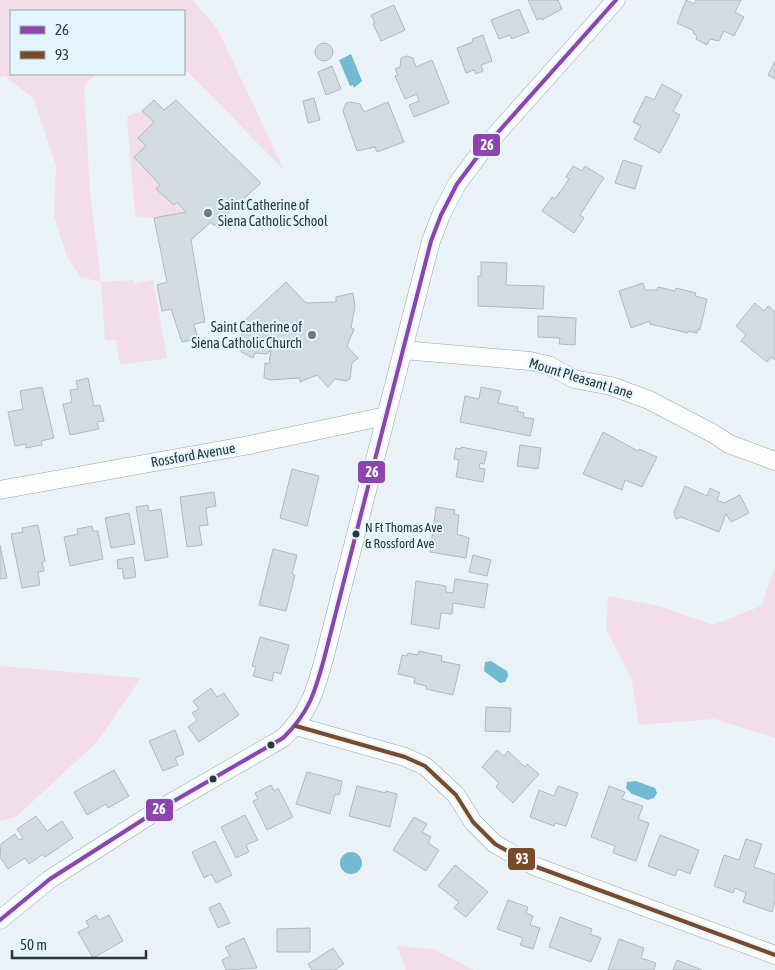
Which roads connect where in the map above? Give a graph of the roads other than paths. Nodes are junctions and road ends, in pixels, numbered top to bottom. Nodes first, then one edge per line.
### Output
1 (616, 0) edge
2 (403, 350) junction
3 (386, 416) junction
4 (775, 462) edge
5 (0, 490) edge
6 (296, 726) junction
7 (0, 920) edge
8 (775, 955) edge

1 - 2 street
2 - 3 street
2 - 4 street, Mount Pleasant Lane
3 - 5 street, Rossford Avenue
3 - 6 street
6 - 7 street
6 - 8 street

